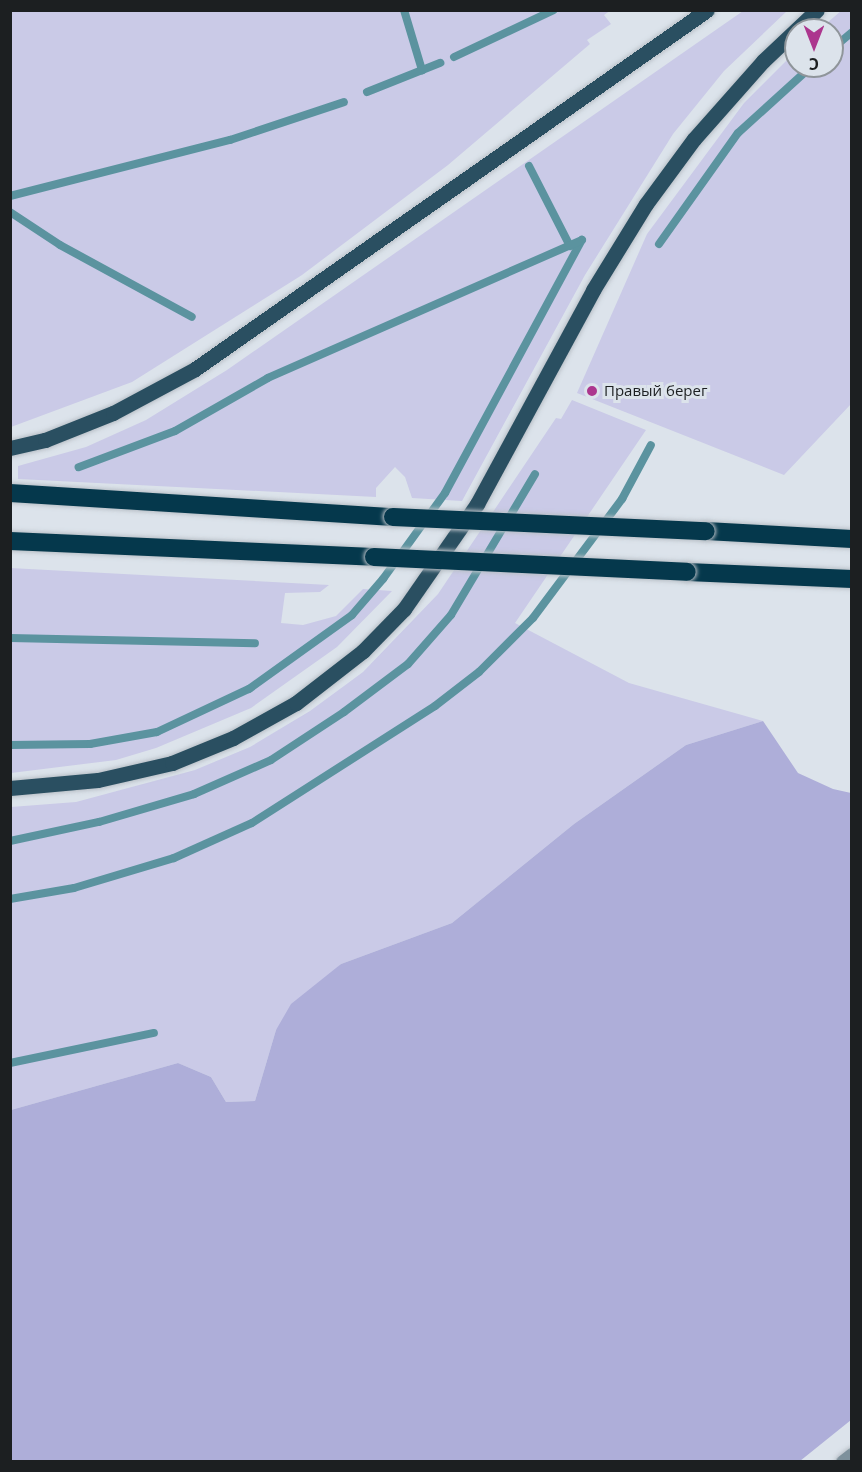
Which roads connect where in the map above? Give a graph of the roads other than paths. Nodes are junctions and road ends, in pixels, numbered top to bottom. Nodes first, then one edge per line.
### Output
1 (707, 10) edge
2 (817, 10) edge
3 (10, 448) edge
4 (10, 493) edge
5 (852, 539) edge
6 (10, 541) edge
7 (852, 579) edge
8 (10, 788) edge
9 (852, 1455) edge
10 (843, 1461) edge

1 - 3 main road
2 - 8 main road
4 - 5 highway, bridge
6 - 7 highway, bridge
9 - 10 street

